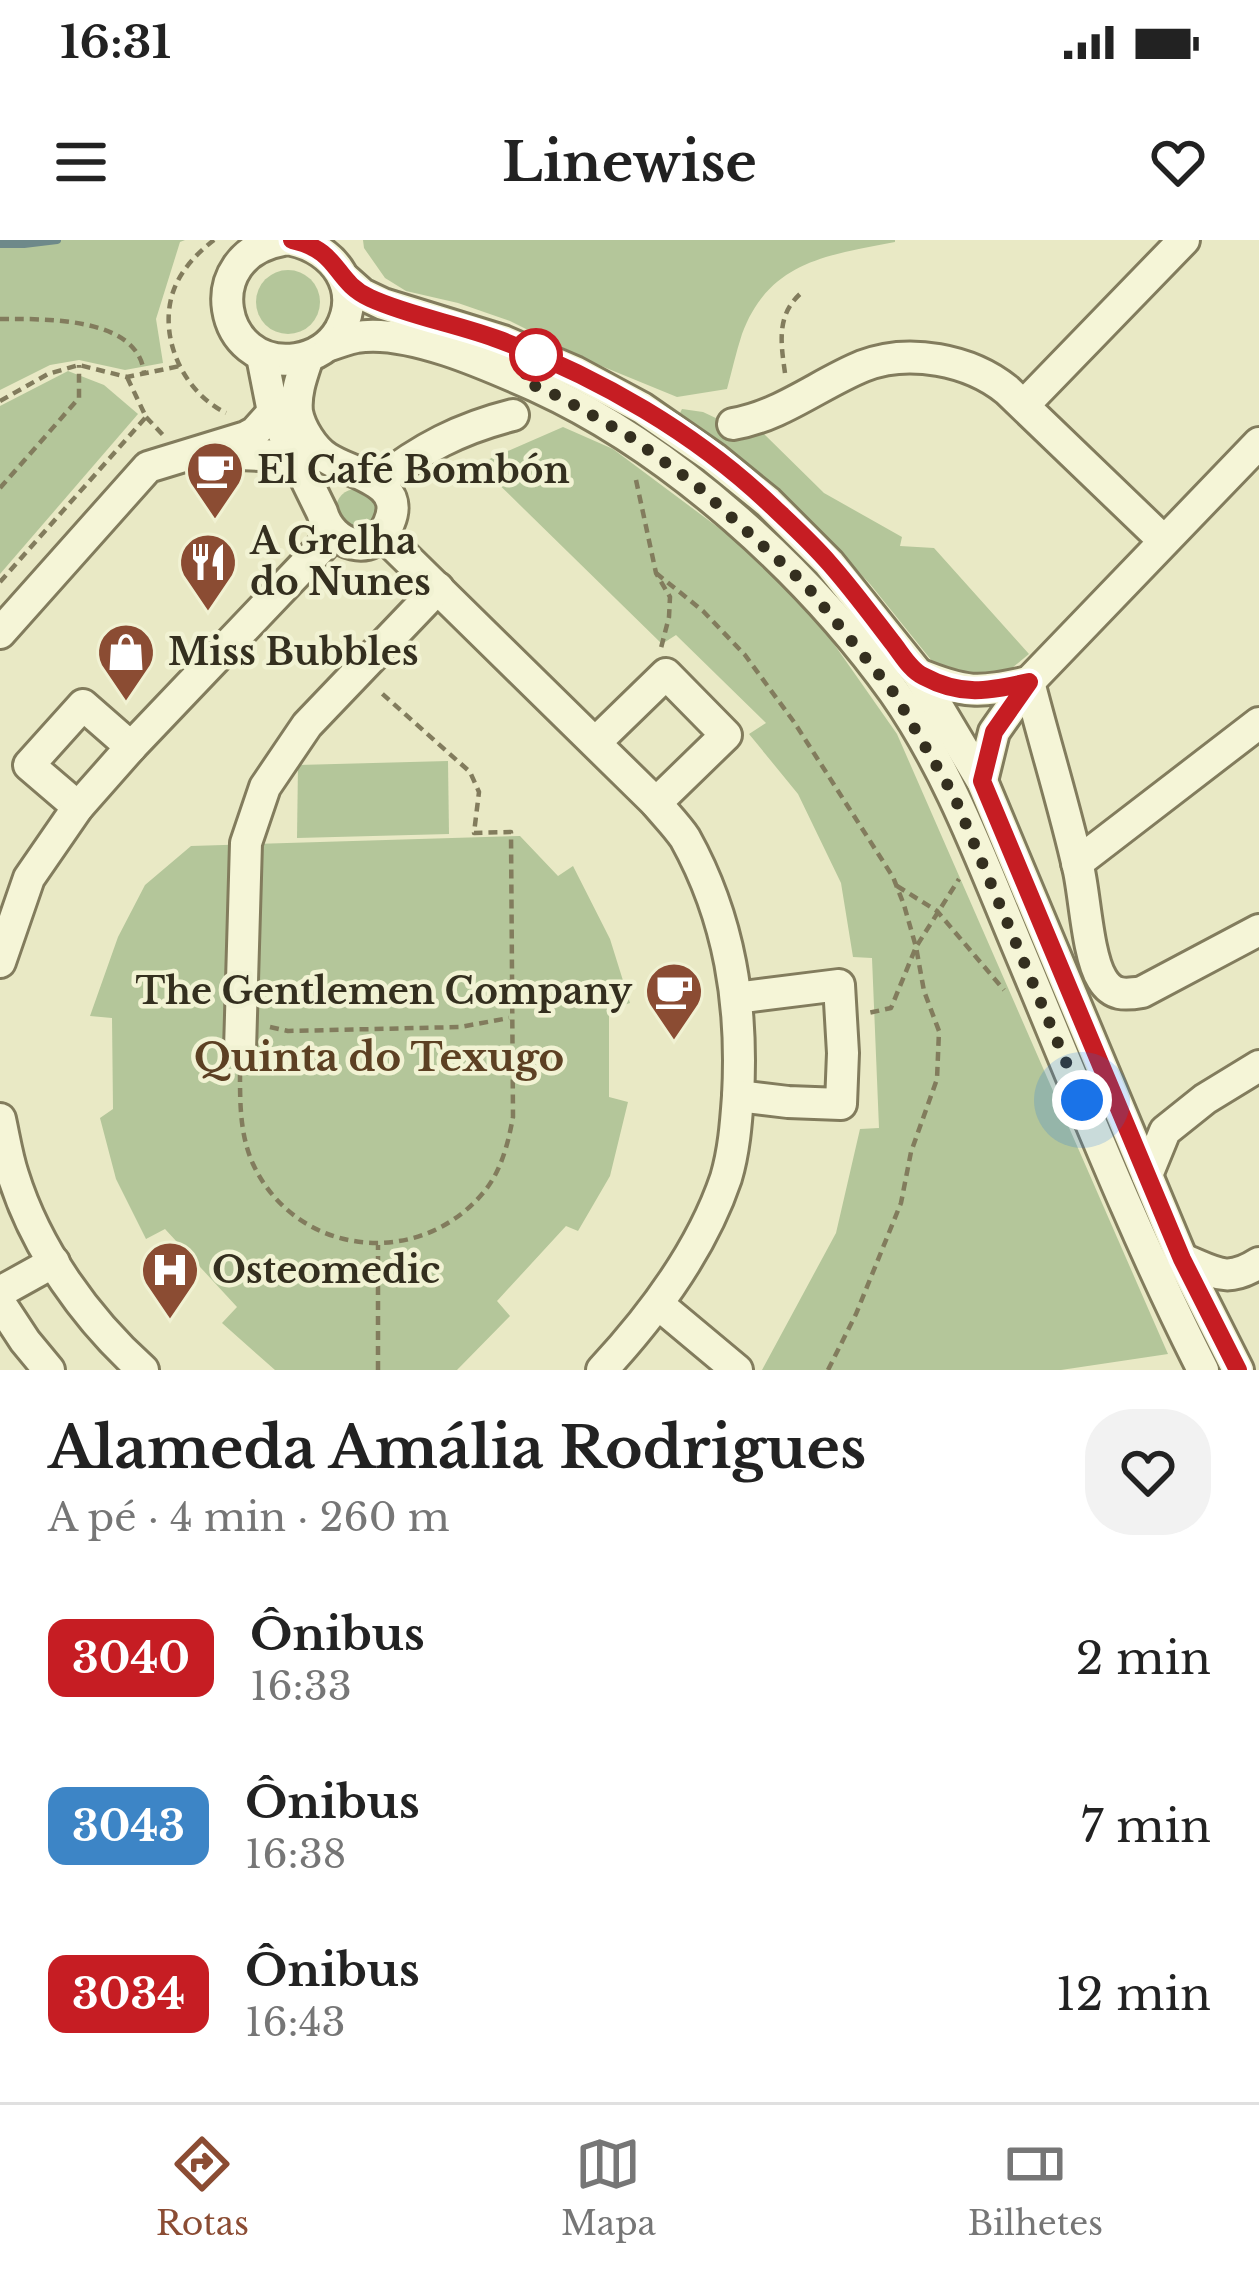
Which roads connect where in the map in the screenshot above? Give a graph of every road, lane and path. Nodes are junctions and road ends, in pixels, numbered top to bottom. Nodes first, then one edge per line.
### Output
1 (214, 240) edge
2 (1184, 240) edge
3 (277, 241) edge
4 (335, 258) edge
5 (800, 295) dead end
6 (0, 319) edge
7 (319, 351) junction
8 (262, 356) junction
9 (80, 365) junction
10 (180, 366) junction
11 (144, 374) junction
12 (127, 377) junction
13 (796, 400) junction
14 (0, 401) edge
15 (1024, 405) junction
16 (513, 415) dead end
17 (264, 422) junction
18 (734, 424) dead end
19 (1259, 443) edge
20 (198, 452) junction
21 (296, 459) junction
22 (369, 479) junction
23 (637, 480) dead end
24 (0, 488) edge
25 (328, 524) junction
26 (382, 534) junction
27 (1164, 541) junction
28 (656, 572) junction
29 (0, 581) edge
30 (438, 588) junction
31 (2, 629) edge
32 (356, 670) junction
33 (666, 674) junction
34 (918, 674) junction
35 (1029, 682) junction
36 (1259, 723) edge
37 (596, 742) junction
38 (130, 747) junction
39 (982, 781) junction
40 (656, 803) junction
41 (78, 807) junction
42 (1077, 863) junction
43 (961, 876) dead end
44 (896, 885) junction
45 (937, 911) junction
46 (1259, 930) edge
47 (916, 947) junction
48 (0, 962) edge
49 (1010, 996) dead end
50 (736, 998) junction
51 (512, 1017) junction
52 (842, 1018) junction
53 (240, 1035) junction
54 (1259, 1066) edge
55 (738, 1096) junction
56 (0, 1119) edge
57 (1147, 1175) junction
58 (378, 1245) junction
59 (1182, 1259) junction
60 (54, 1262) junction
61 (1259, 1264) edge
62 (0, 1292) edge
63 (0, 1303) edge
64 (658, 1304) junction
65 (608, 1368) edge
66 (49, 1370) edge
67 (143, 1370) edge
68 (378, 1370) edge
69 (737, 1370) edge
70 (828, 1370) edge
71 (1203, 1370) edge
72 (1238, 1370) edge

1 - 10 path
2 - 15 street
3 - 4 street
3 - 8 street
4 - 7 street
4 - 34 street
5 - 13 path
6 - 11 path
7 - 8 street
7 - 22 street
7 - 71 street
8 - 17 street
9 - 12 path
9 - 14 path
9 - 24 path
10 - 11 path
10 - 17 path
11 - 12 path
12 - 29 path
13 - 15 street
13 - 18 street
15 - 27 street
16 - 22 street
17 - 20 street
17 - 21 street
19 - 27 street
20 - 21 street
20 - 31 street
21 - 25 street
22 - 25 street
22 - 26 street
23 - 28 path
25 - 26 street
25 - 38 street
26 - 30 street
27 - 35 street
28 - 33 path
28 - 44 path
30 - 32 street
30 - 37 street
32 - 51 path
32 - 53 street
33 - 37 street
33 - 40 street
34 - 35 street
34 - 39 street
35 - 39 street
35 - 42 street
36 - 42 street
37 - 40 street
38 - 41 street
38 - 41 street
39 - 57 street
40 - 50 street
41 - 48 street
42 - 46 street
43 - 45 path
44 - 45 path
44 - 47 path
45 - 47 path
45 - 49 path
47 - 52 path
47 - 70 path
50 - 52 street
50 - 55 street
51 - 53 path
51 - 58 path
52 - 55 street
53 - 58 path
54 - 57 street
55 - 64 street
56 - 60 street
57 - 59 street
58 - 68 path
59 - 61 street
59 - 72 street
60 - 62 street
60 - 67 street
63 - 66 street
64 - 65 street
64 - 69 street

